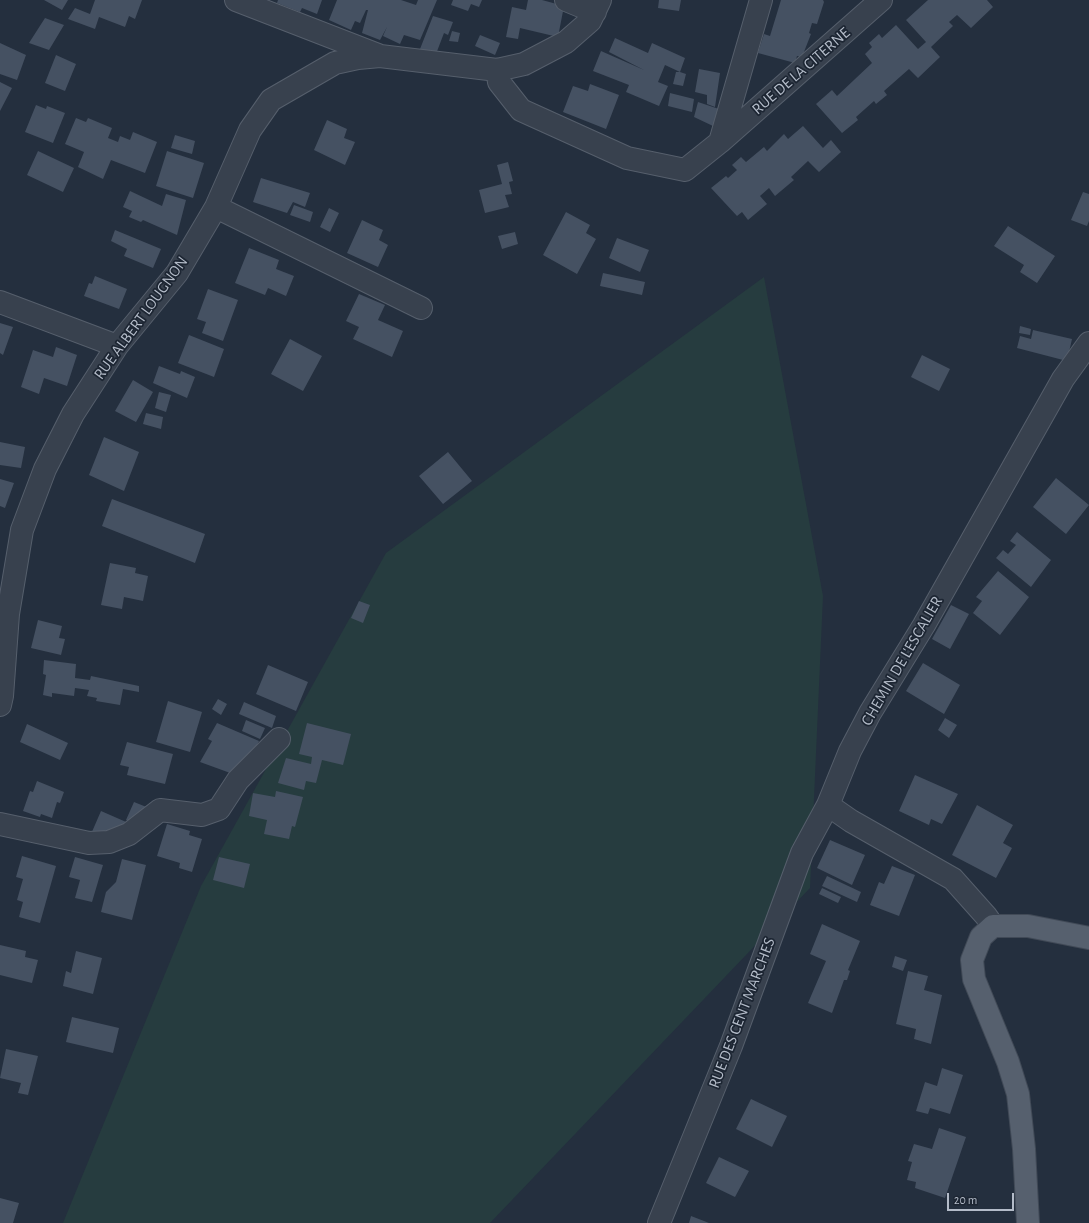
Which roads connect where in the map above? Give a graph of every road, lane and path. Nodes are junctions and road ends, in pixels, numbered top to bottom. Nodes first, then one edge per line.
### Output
1 (236, 0) edge
2 (566, 0) edge
3 (762, 0) edge
4 (881, 0) edge
5 (598, 6) edge
6 (380, 56) junction
7 (497, 70) junction
8 (720, 142) junction
9 (216, 207) junction
10 (0, 302) edge
11 (421, 308) dead end
12 (1089, 343) edge
13 (117, 346) junction
14 (0, 705) edge
15 (279, 738) dead end
16 (828, 805) junction
17 (0, 824) edge
18 (993, 926) junction
19 (1089, 938) edge
20 (659, 1223) edge
21 (1028, 1223) edge

1 - 6 street
2 - 5 street
3 - 8 street, RUE DE LA CITERNE
4 - 8 street, RUE DE LA CITERNE
5 - 7 street, RUE ALBERT LOUGNON
6 - 7 street, RUE ALBERT LOUGNON
6 - 9 street, RUE ALBERT LOUGNON
7 - 8 street, RUE DE LA CITERNE
9 - 11 street
9 - 13 street, RUE ALBERT LOUGNON
10 - 13 street
12 - 16 street, CHEMIN DE L'ESCALIER
13 - 14 street, RUE ALBERT LOUGNON
15 - 17 street
16 - 18 street
16 - 20 street, RUE DES CENT MARCHES
18 - 19 main road
18 - 21 main road

